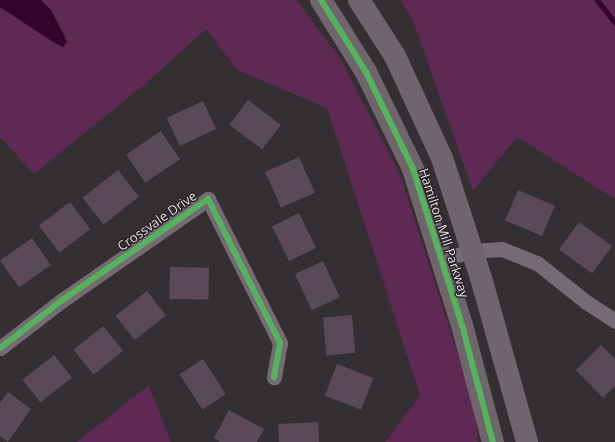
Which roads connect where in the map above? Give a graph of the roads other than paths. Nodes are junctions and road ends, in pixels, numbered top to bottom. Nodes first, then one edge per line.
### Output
1 (321, 0) edge
2 (359, 0) edge
3 (472, 251) junction
4 (441, 259) junction
5 (615, 321) edge
6 (0, 348) edge
7 (274, 377) dead end
8 (493, 442) edge
9 (527, 442) edge

1 - 4 street, Hamilton Mill Parkway
2 - 3 street, Hamilton Mill Parkway
3 - 4 street
3 - 5 street
3 - 9 street, Hamilton Mill Parkway
4 - 8 street, Hamilton Mill Parkway
6 - 7 street, Crossvale Drive

